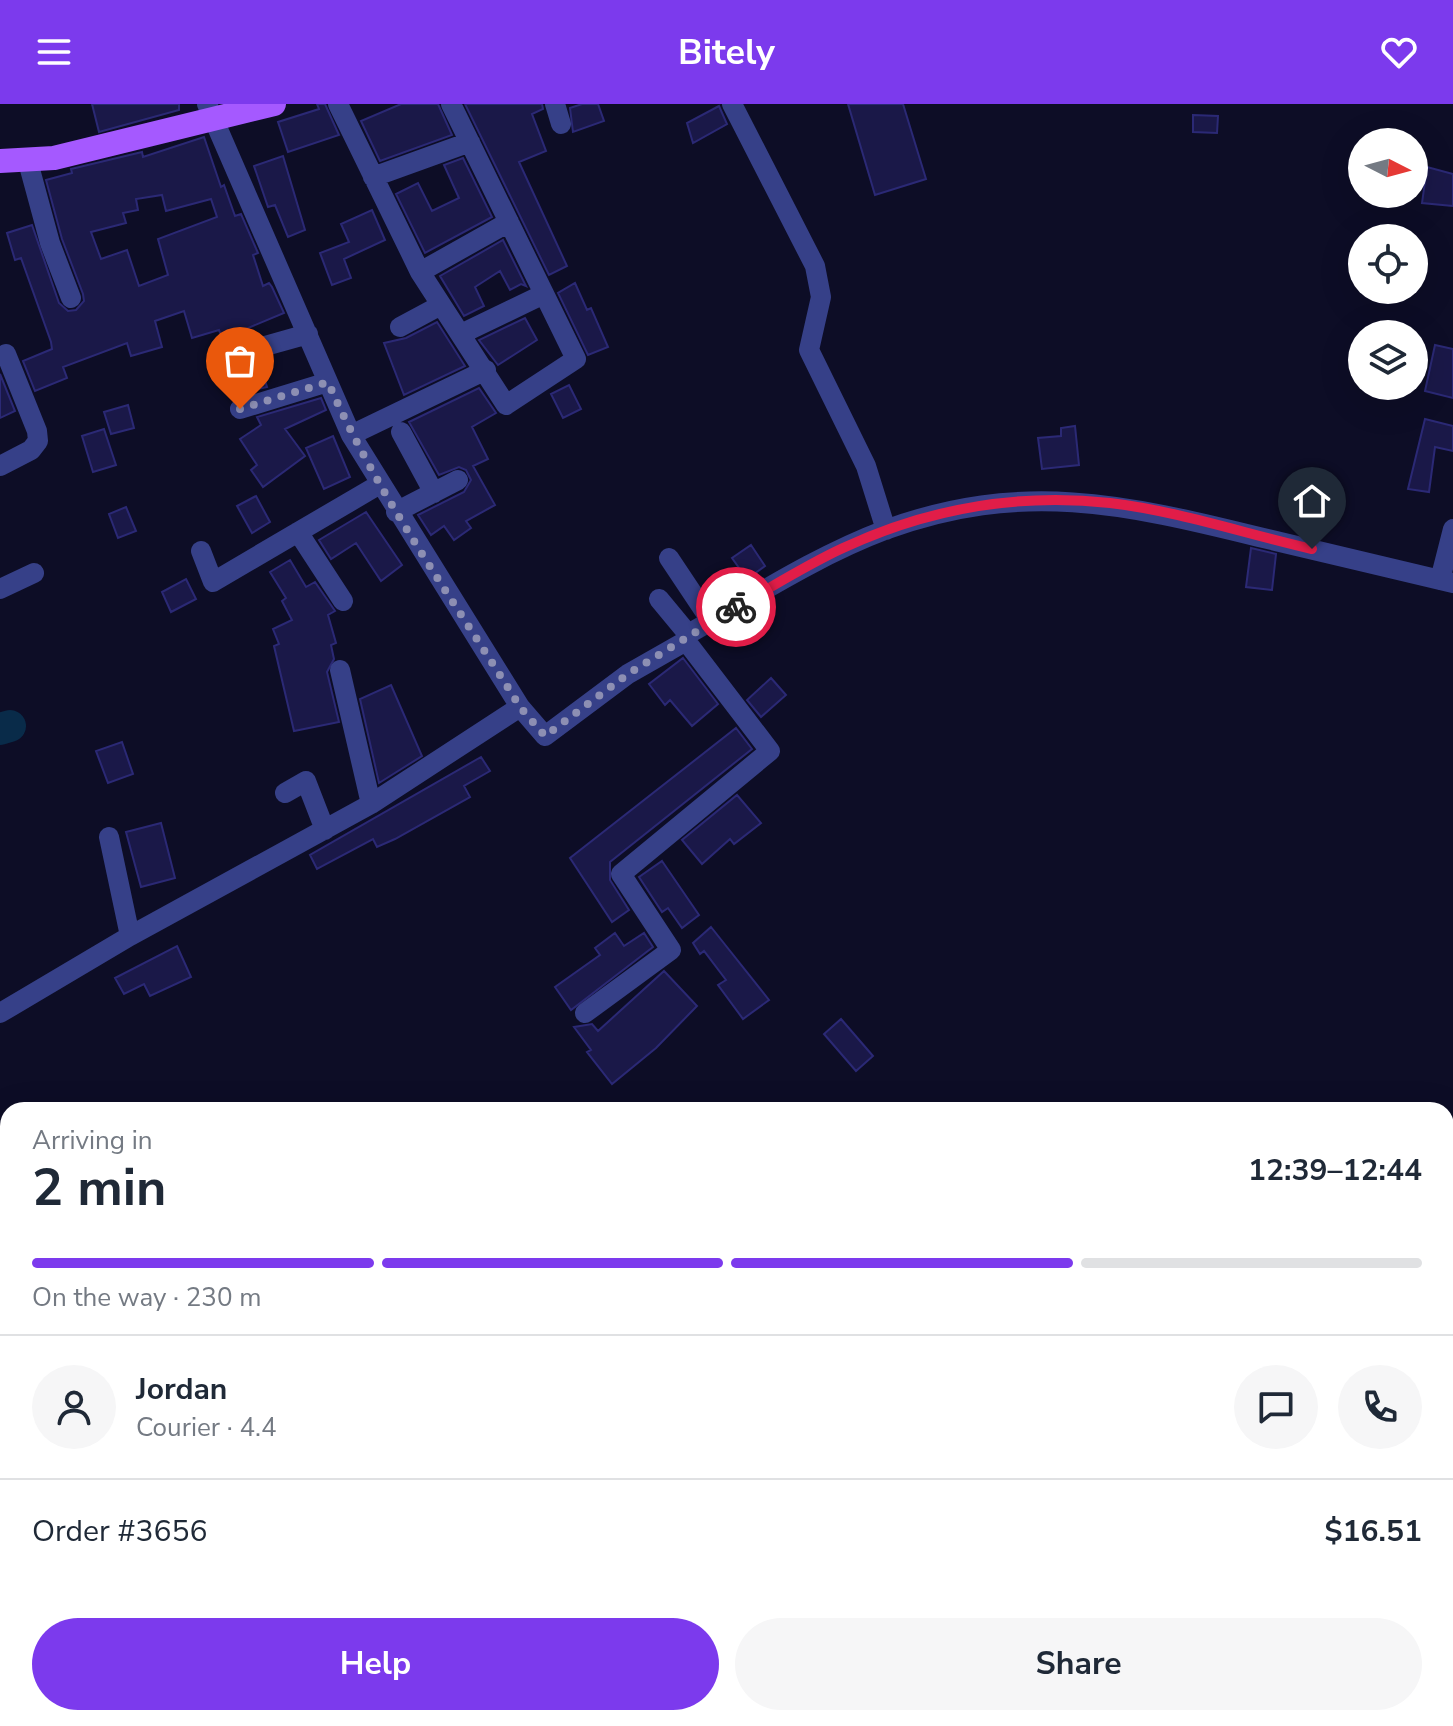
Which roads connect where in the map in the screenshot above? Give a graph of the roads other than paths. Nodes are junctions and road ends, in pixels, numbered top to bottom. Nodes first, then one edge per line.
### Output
1 (274, 104) edge
2 (338, 104) edge
3 (451, 104) edge
4 (555, 104) edge
5 (732, 104) edge
6 (210, 113) edge
7 (561, 124) dead end
8 (470, 142) junction
9 (0, 161) edge
10 (28, 162) junction
11 (373, 177) junction
12 (509, 222) junction
13 (420, 272) junction
14 (544, 294) junction
15 (71, 298) dead end
16 (441, 305) junction
17 (400, 327) dead end
18 (463, 333) junction
19 (308, 334) junction
20 (6, 354) dead end
21 (229, 356) dead end
22 (486, 370) junction
23 (328, 382) junction
24 (240, 409) dead end
25 (401, 432) dead end
26 (351, 435) junction
27 (0, 466) edge
28 (458, 480) dead end
29 (380, 484) junction
30 (434, 493) junction
31 (396, 512) junction
32 (1453, 529) edge
33 (886, 530) junction
34 (298, 532) junction
35 (201, 551) dead end
36 (669, 558) dead end
37 (34, 573) dead end
38 (1447, 582) edge
39 (0, 589) edge
40 (659, 599) dead end
41 (343, 601) dead end
42 (711, 621) junction
43 (687, 638) junction
44 (340, 670) dead end
45 (520, 707) junction
46 (285, 793) dead end
47 (371, 804) junction
48 (325, 830) junction
49 (109, 837) dead end
50 (130, 936) junction
51 (0, 1013) edge
52 (585, 1013) dead end

1 - 6 main road
2 - 11 street
3 - 8 street
4 - 7 street
5 - 33 street
6 - 10 main road
6 - 19 street
8 - 11 street
8 - 12 street
9 - 10 main road
10 - 15 street
11 - 13 street
12 - 13 street
12 - 14 street
13 - 16 street
14 - 18 street
14 - 22 street
16 - 17 street
16 - 18 street
18 - 22 street
19 - 21 street
19 - 23 street
20 - 27 street
22 - 26 street
23 - 24 street
23 - 26 street
25 - 30 street
26 - 29 street
28 - 30 street
29 - 31 street
29 - 34 street
30 - 31 street
31 - 45 street
32 - 38 street
33 - 38 street
33 - 42 street
34 - 35 street
34 - 41 street
36 - 42 street
37 - 39 street
40 - 43 street
42 - 43 street
43 - 45 street
43 - 52 street
44 - 47 street
45 - 47 street
46 - 48 street
47 - 48 street
48 - 50 street
49 - 50 street
50 - 51 street

